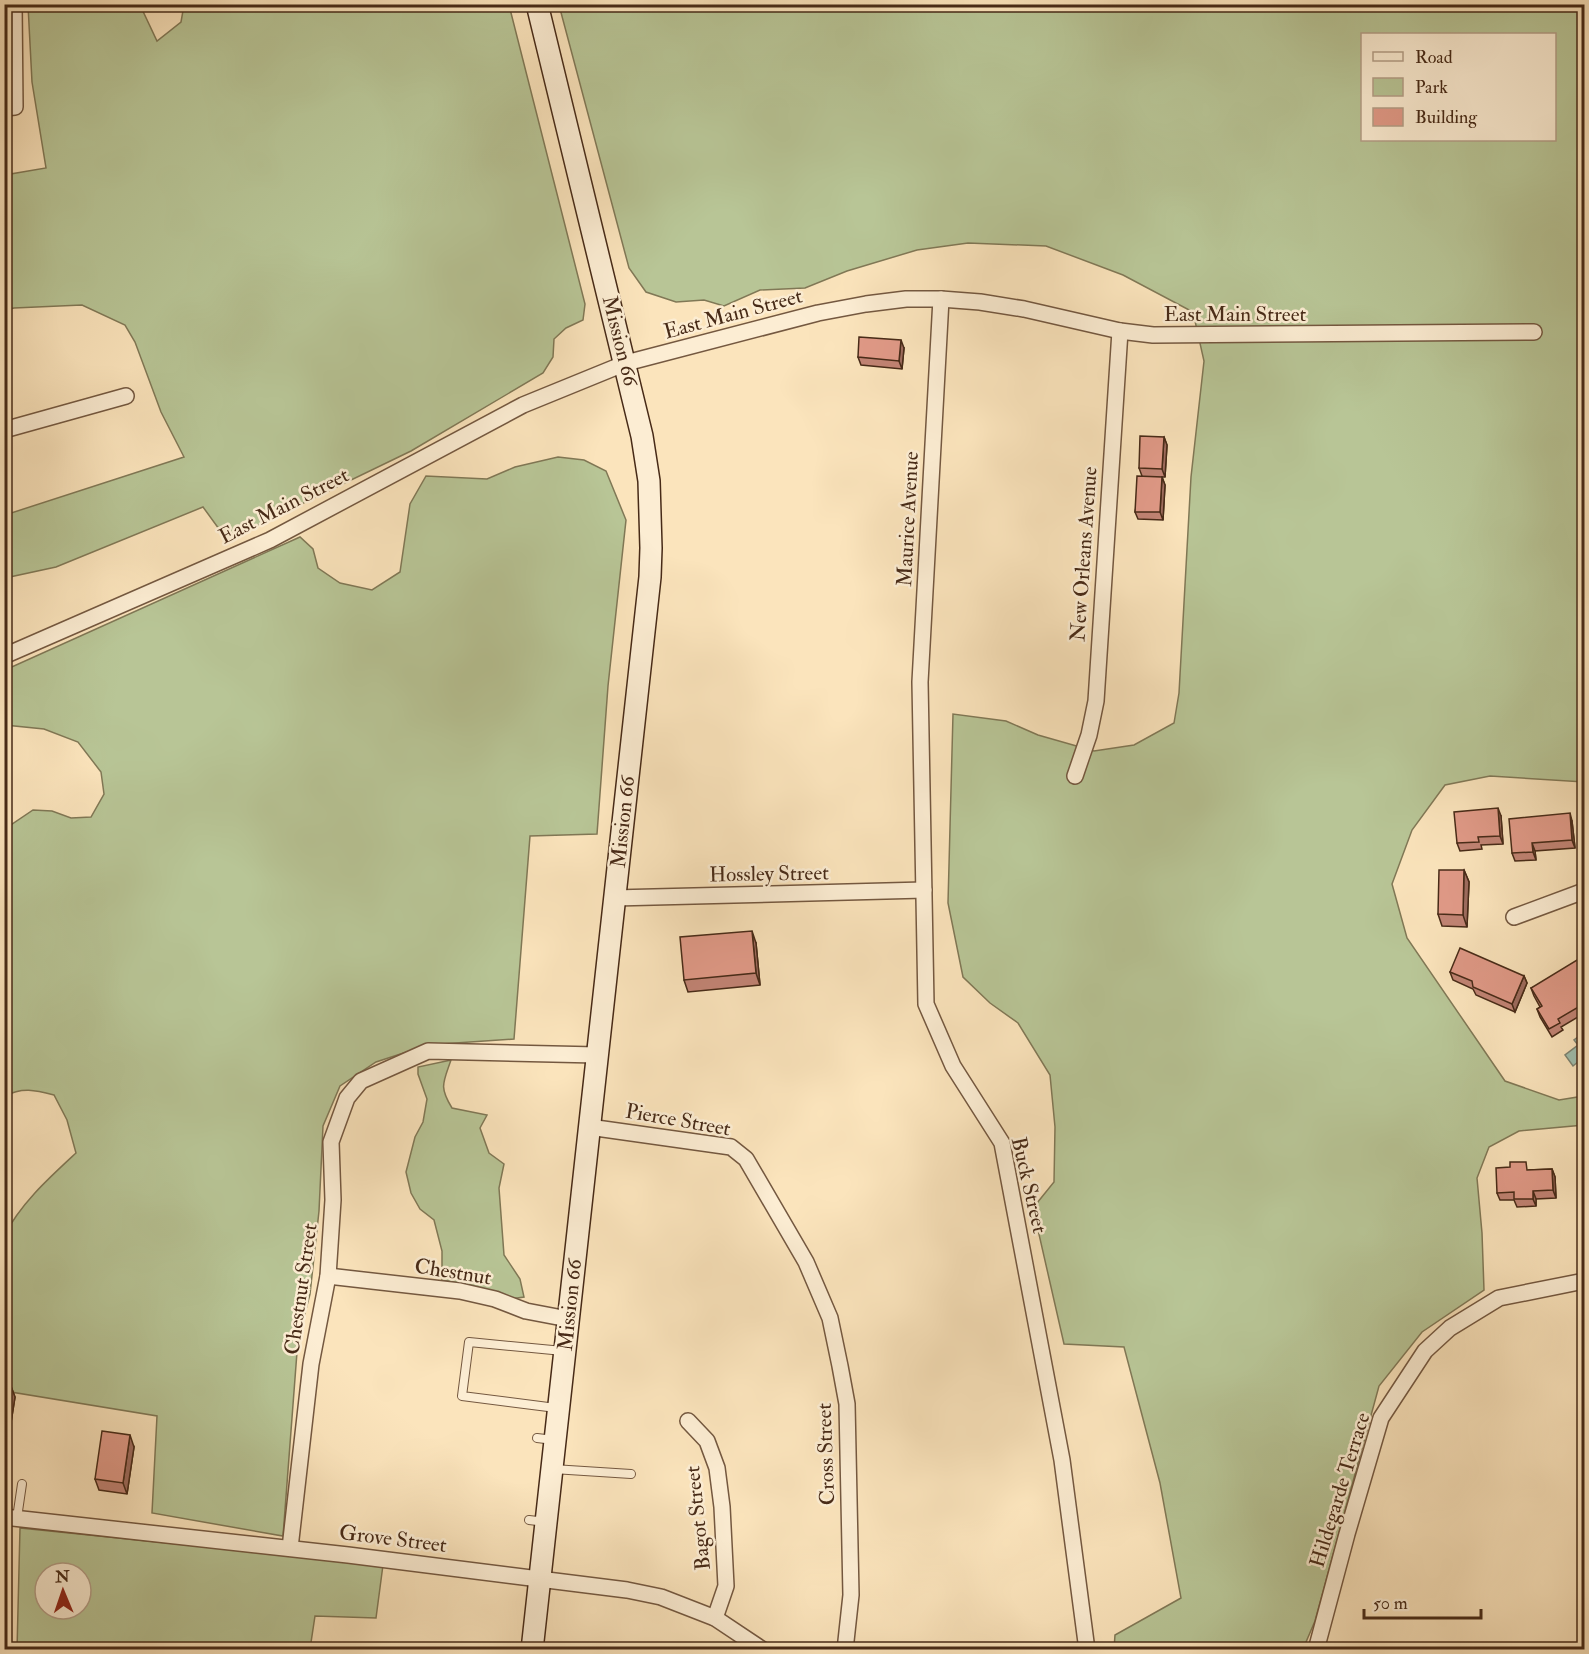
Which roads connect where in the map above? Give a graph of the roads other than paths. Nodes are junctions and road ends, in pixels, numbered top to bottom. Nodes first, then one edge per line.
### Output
1 (14, 4) edge
2 (537, 4) edge
3 (10, 107) edge
4 (941, 299) junction
5 (1120, 331) junction
6 (1534, 332) dead end
7 (626, 363) junction
8 (126, 396) dead end
9 (4, 430) edge
10 (4, 656) edge
11 (920, 742) joint
12 (1075, 776) dead end
13 (924, 890) junction
14 (1584, 891) edge
15 (614, 898) junction
16 (1514, 917) dead end
17 (597, 1055) junction
18 (590, 1127) junction
19 (806, 1262) joint
20 (328, 1276) junction
21 (1584, 1281) edge
22 (568, 1319) junction
23 (565, 1351) junction
24 (559, 1408) junction
25 (688, 1421) dead end
26 (552, 1469) junction
27 (631, 1474) dead end
28 (22, 1484) dead end
29 (11, 1517) edge
30 (290, 1548) junction
31 (540, 1579) junction
32 (716, 1618) junction
33 (532, 1650) edge
34 (763, 1650) edge
35 (844, 1650) edge
36 (1087, 1650) edge
37 (1317, 1650) edge

1 - 3 street
2 - 7 street, Mission 66
4 - 5 street, East Main Street
4 - 7 street, East Main Street
4 - 11 street, Maurice Avenue
5 - 6 street, East Main Street
5 - 12 street, New Orleans Avenue
7 - 10 street, East Main Street
7 - 15 street, Mission 66
8 - 9 street
11 - 13 street, Buck Street
13 - 15 street, Hossley Street
13 - 36 street, Buck Street
14 - 16 street
15 - 17 street, Mission 66
17 - 18 street, Mission 66
17 - 20 street, Chestnut Street
18 - 19 street, Pierce Street
18 - 22 street, Mission 66
19 - 35 street, Cross Street
20 - 22 street, Chestnut
20 - 30 street, Chestnut Street
21 - 37 street, Hildegarde Terrace
22 - 23 street, Mission 66
23 - 24 street, Mission 66
23 - 24 lane
24 - 26 street, Mission 66
25 - 32 street, Bagot Street
26 - 27 lane
26 - 31 street, Mission 66
28 - 29 lane
29 - 30 street, Grove Street
30 - 31 street, Grove Street
31 - 32 street, Grove Street
31 - 33 street, Mission 66
32 - 34 street, Grove Street

